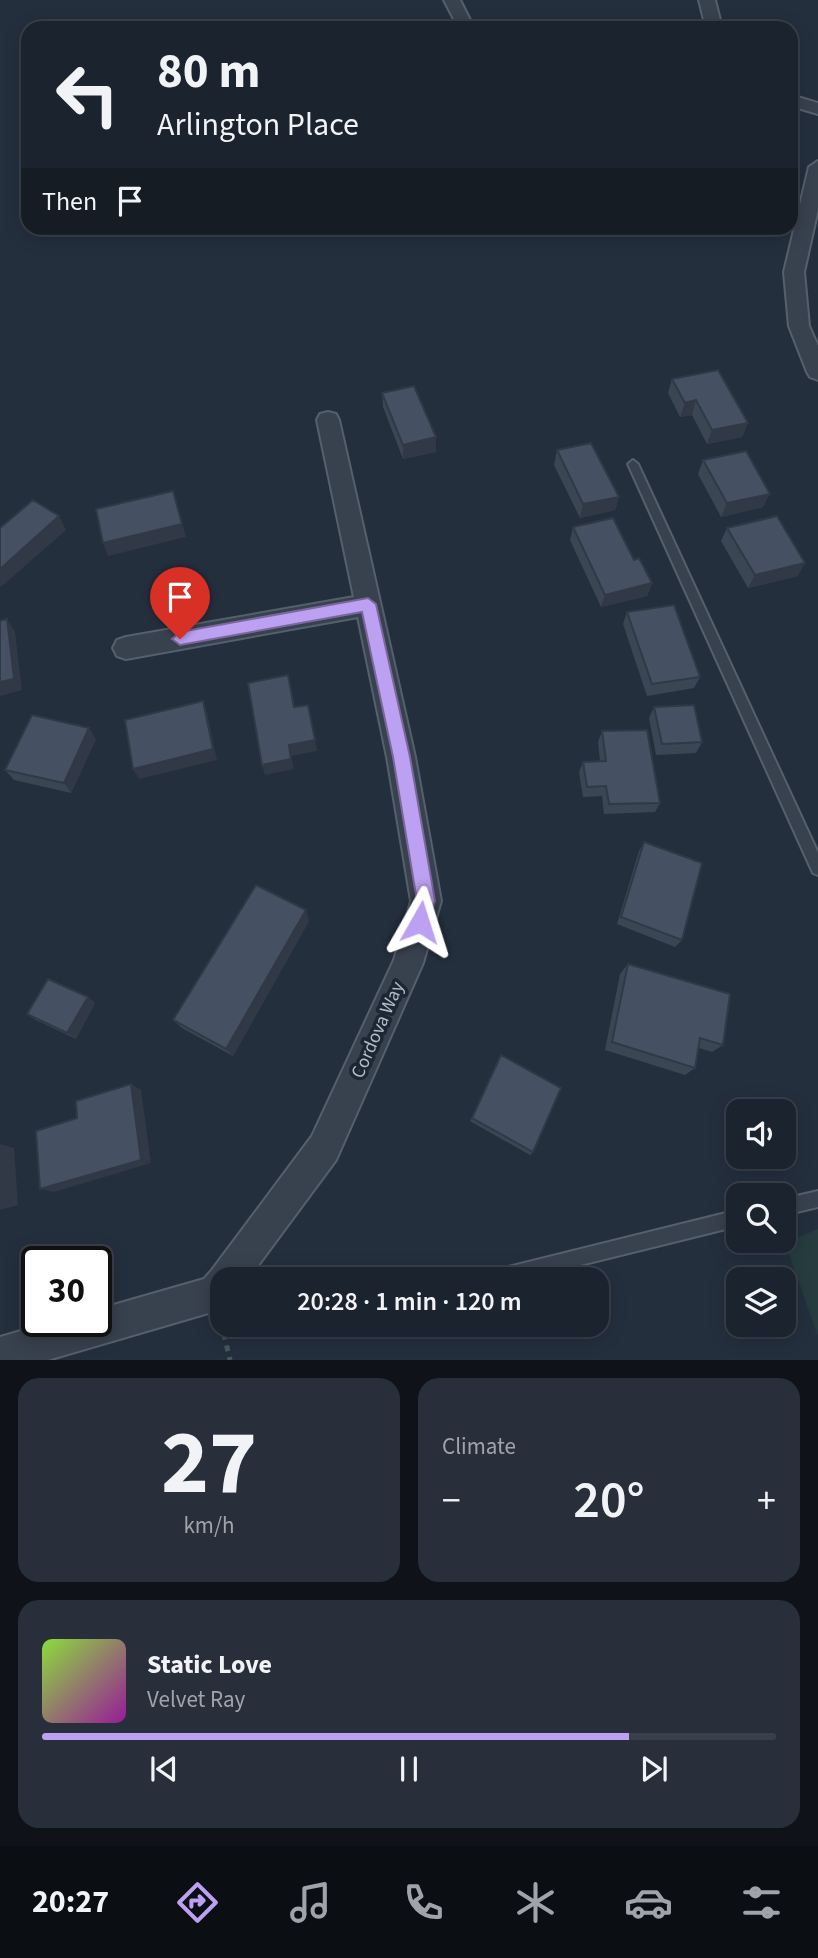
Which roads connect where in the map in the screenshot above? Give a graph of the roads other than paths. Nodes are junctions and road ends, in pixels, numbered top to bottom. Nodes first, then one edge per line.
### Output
1 (452, 0) edge
2 (707, 0) edge
3 (462, 21) edge
4 (712, 21) edge
5 (798, 103) edge
6 (818, 110) edge
7 (818, 167) edge
8 (818, 372) edge
9 (328, 420) dead end
10 (633, 464) dead end
11 (368, 604) junction
12 (126, 648) dead end
13 (818, 868) edge
14 (818, 1199) edge
15 (796, 1204) edge
16 (726, 1221) edge
17 (236, 1267) edge
18 (540, 1267) edge
19 (210, 1291) edge
20 (0, 1355) edge

1 - 3 street
2 - 4 street
5 - 6 street
7 - 8 street
9 - 11 street, Cordova Way
10 - 13 lane
11 - 12 street
11 - 17 street, Cordova Way
14 - 15 lane
16 - 18 lane
19 - 20 street, Cordova Way

